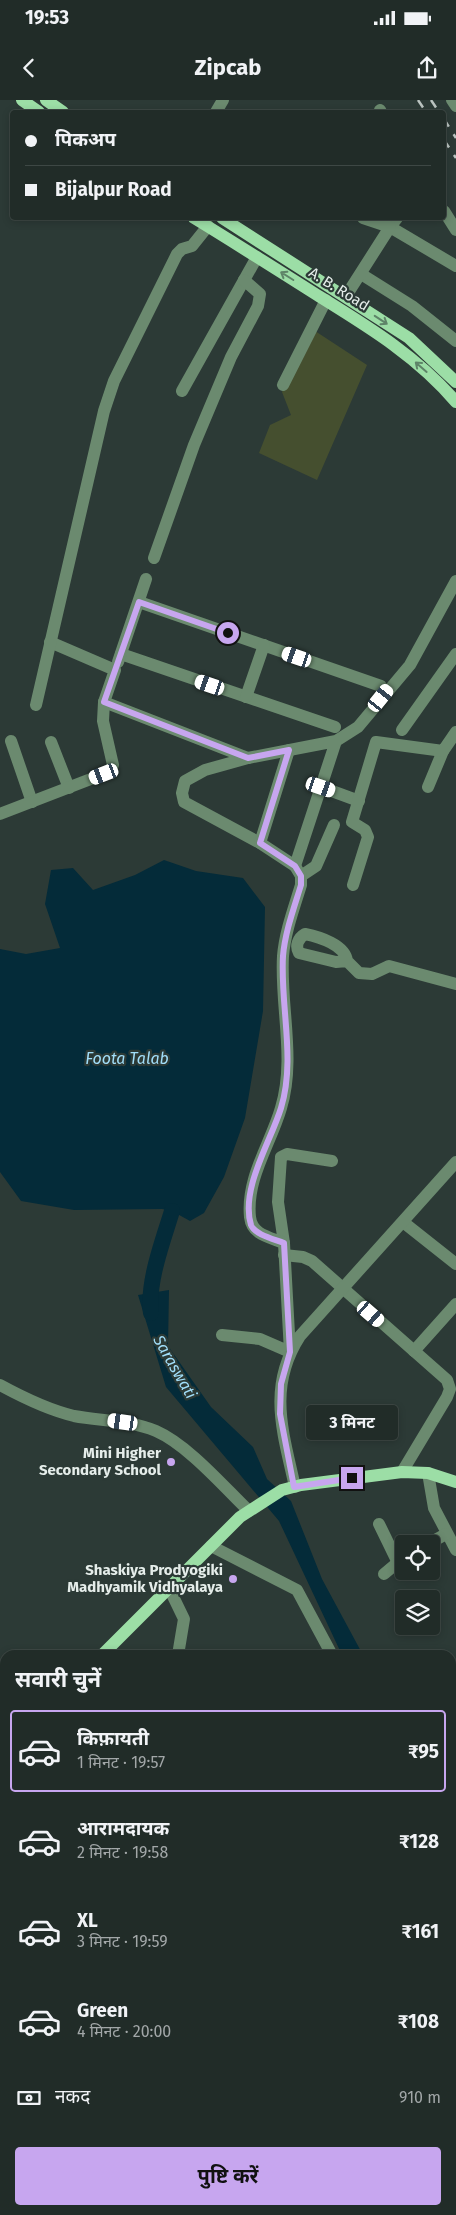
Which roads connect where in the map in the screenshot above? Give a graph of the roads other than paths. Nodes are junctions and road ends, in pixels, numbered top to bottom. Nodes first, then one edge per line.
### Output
1 (22, 100) edge
2 (46, 100) edge
3 (452, 100) edge
4 (456, 106) edge
5 (36, 110) edge
6 (60, 110) edge
7 (446, 214) edge
8 (378, 220) edge
9 (211, 222) edge
10 (236, 222) edge
11 (393, 222) edge
12 (456, 230) edge
13 (230, 240) junction
14 (256, 257) junction
15 (456, 266) edge
16 (361, 274) junction
17 (244, 280) junction
18 (346, 296) junction
19 (326, 300) junction
20 (456, 341) edge
21 (456, 382) edge
22 (283, 385) dead end
23 (182, 392) dead end
24 (456, 402) edge
25 (154, 558) dead end
26 (146, 579) dead end
27 (456, 581) edge
28 (139, 602) junction
29 (50, 642) junction
30 (264, 646) junction
31 (121, 654) junction
32 (456, 654) edge
33 (115, 670) junction
34 (381, 686) dead end
35 (246, 697) junction
36 (104, 702) junction
37 (36, 705) dead end
38 (335, 727) dead end
39 (402, 730) dead end
40 (456, 732) edge
41 (11, 741) dead end
42 (336, 741) junction
43 (51, 742) dead end
44 (289, 750) junction
45 (443, 751) junction
46 (248, 758) junction
47 (321, 787) junction
48 (428, 787) dead end
49 (69, 788) junction
50 (359, 801) junction
51 (32, 802) junction
52 (0, 814) edge
53 (334, 825) dead end
54 (260, 843) junction
55 (298, 871) junction
56 (353, 886) dead end
57 (347, 961) dead end
58 (456, 984) edge
59 (332, 1161) dead end
60 (456, 1162) edge
61 (402, 1222) junction
62 (284, 1249) junction
63 (456, 1264) edge
64 (343, 1289) junction
65 (456, 1304) edge
66 (222, 1336) dead end
67 (414, 1351) junction
68 (290, 1352) junction
69 (0, 1385) edge
70 (402, 1472) junction
71 (428, 1473) junction
72 (456, 1482) edge
73 (294, 1487) junction
74 (252, 1509) junction
75 (379, 1524) dead end
76 (446, 1534) junction
77 (440, 1537) edge
78 (211, 1546) junction
79 (456, 1550) edge
80 (395, 1551) edge
81 (395, 1564) edge
82 (384, 1574) dead end
83 (169, 1588) junction
84 (107, 1650) edge
85 (179, 1650) edge
86 (329, 1650) edge

1 - 5 main road
2 - 6 main road
3 - 4 street
7 - 12 street
8 - 11 street
9 - 13 main road, A. B. Road
9 - 29 street
10 - 13 main road
10 - 18 main road, A. B. Road
11 - 15 street
11 - 16 street
13 - 14 main road, A. B. Road
14 - 17 street
19 -> 14 main road, A. B. Road
16 - 18 street
16 - 20 street
17 - 23 street
17 - 25 street
18 -> 21 main road, A. B. Road
19 - 22 street
24 -> 19 main road, A. B. Road
26 - 28 street
27 - 42 street
28 - 30 street
28 - 31 street
29 - 33 street
29 - 37 street
30 - 34 street
30 - 35 street
31 - 33 street
31 - 35 street
32 - 39 street
33 - 36 street
35 - 38 street
36 - 46 street
36 - 49 street
40 - 45 street
41 - 51 street
42 - 44 street
42 - 47 street
43 - 49 street
44 - 46 street
44 - 54 street
45 - 48 street
45 - 50 street
46 - 54 street
47 - 50 street
47 - 55 street
49 - 51 street
50 - 56 street
51 - 52 street
53 - 55 street
54 - 55 street
55 - 62 street
57 - 58 street
59 - 62 street
60 - 61 street
61 - 63 street
61 - 64 street
62 - 64 street
62 - 68 street
64 - 67 street
64 - 68 street
65 - 67 street
66 - 68 street
67 - 70 street
68 - 73 street
69 - 74 street
70 - 71 main road
70 - 73 main road
71 - 72 main road
71 - 76 street
73 - 74 main road
74 - 78 main road
75 - 80 street
76 - 77 street
76 - 79 street
78 - 83 main road
78 - 86 street
81 - 82 street
83 - 84 main road
83 - 85 street

